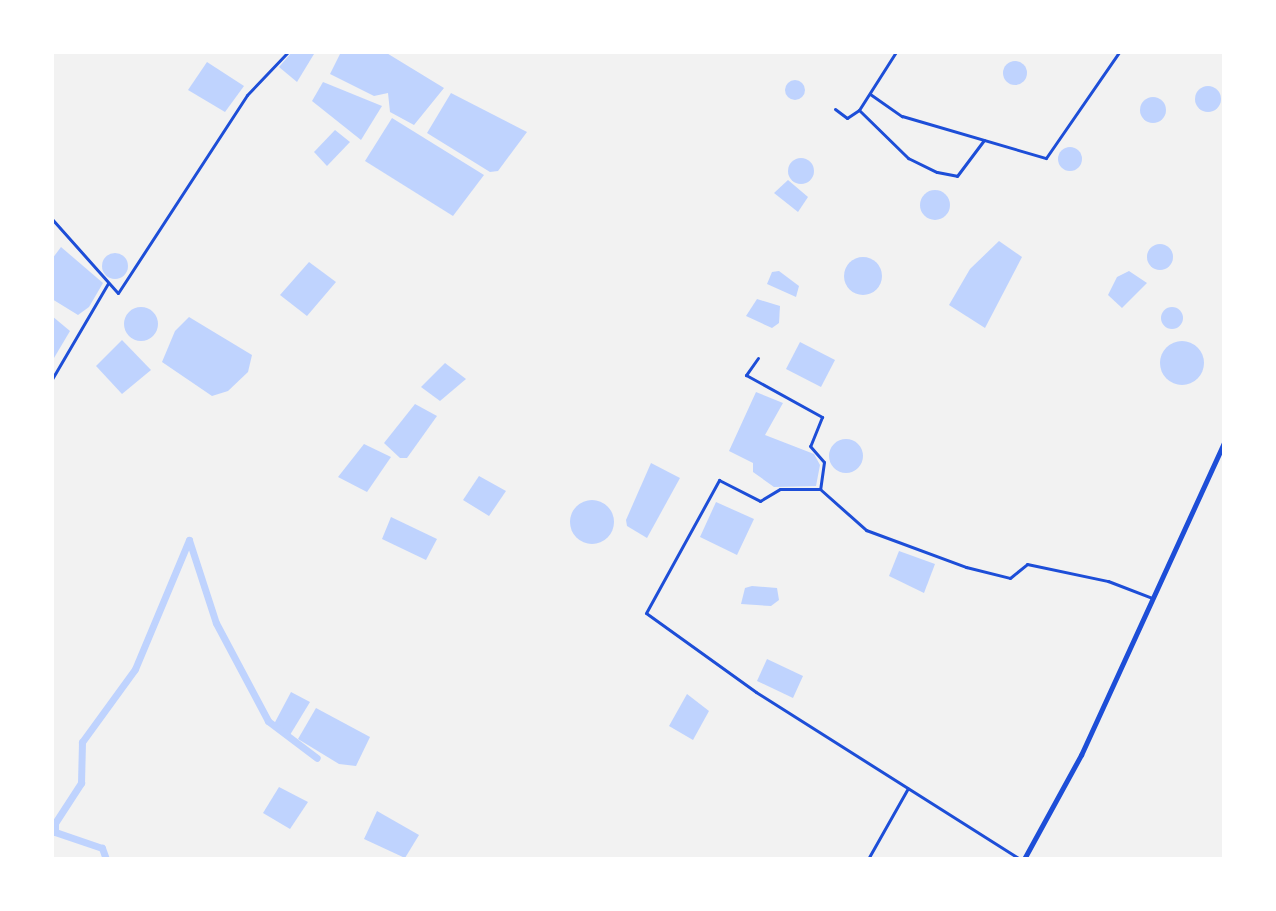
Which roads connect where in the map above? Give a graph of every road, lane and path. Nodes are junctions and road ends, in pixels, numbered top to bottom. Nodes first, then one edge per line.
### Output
1 (288, 52) edge
2 (896, 52) edge
3 (1119, 52) edge
4 (870, 94) junction
5 (835, 109) dead end
6 (859, 110) junction
7 (984, 140) junction
8 (52, 219) edge
9 (108, 283) junction
10 (758, 358) dead end
11 (52, 379) edge
12 (1224, 443) edge
13 (820, 489) junction
14 (1152, 598) junction
15 (908, 788) junction
16 (868, 859) edge
17 (1022, 859) edge

1 - 9 street
2 - 4 street
3 - 7 street
4 - 6 street
4 - 7 street
5 - 6 street
6 - 7 street
8 - 9 street
9 - 11 street
10 - 13 street
12 - 14 main road
13 - 14 street
13 - 15 street
14 - 17 main road
15 - 16 street
15 - 17 street

